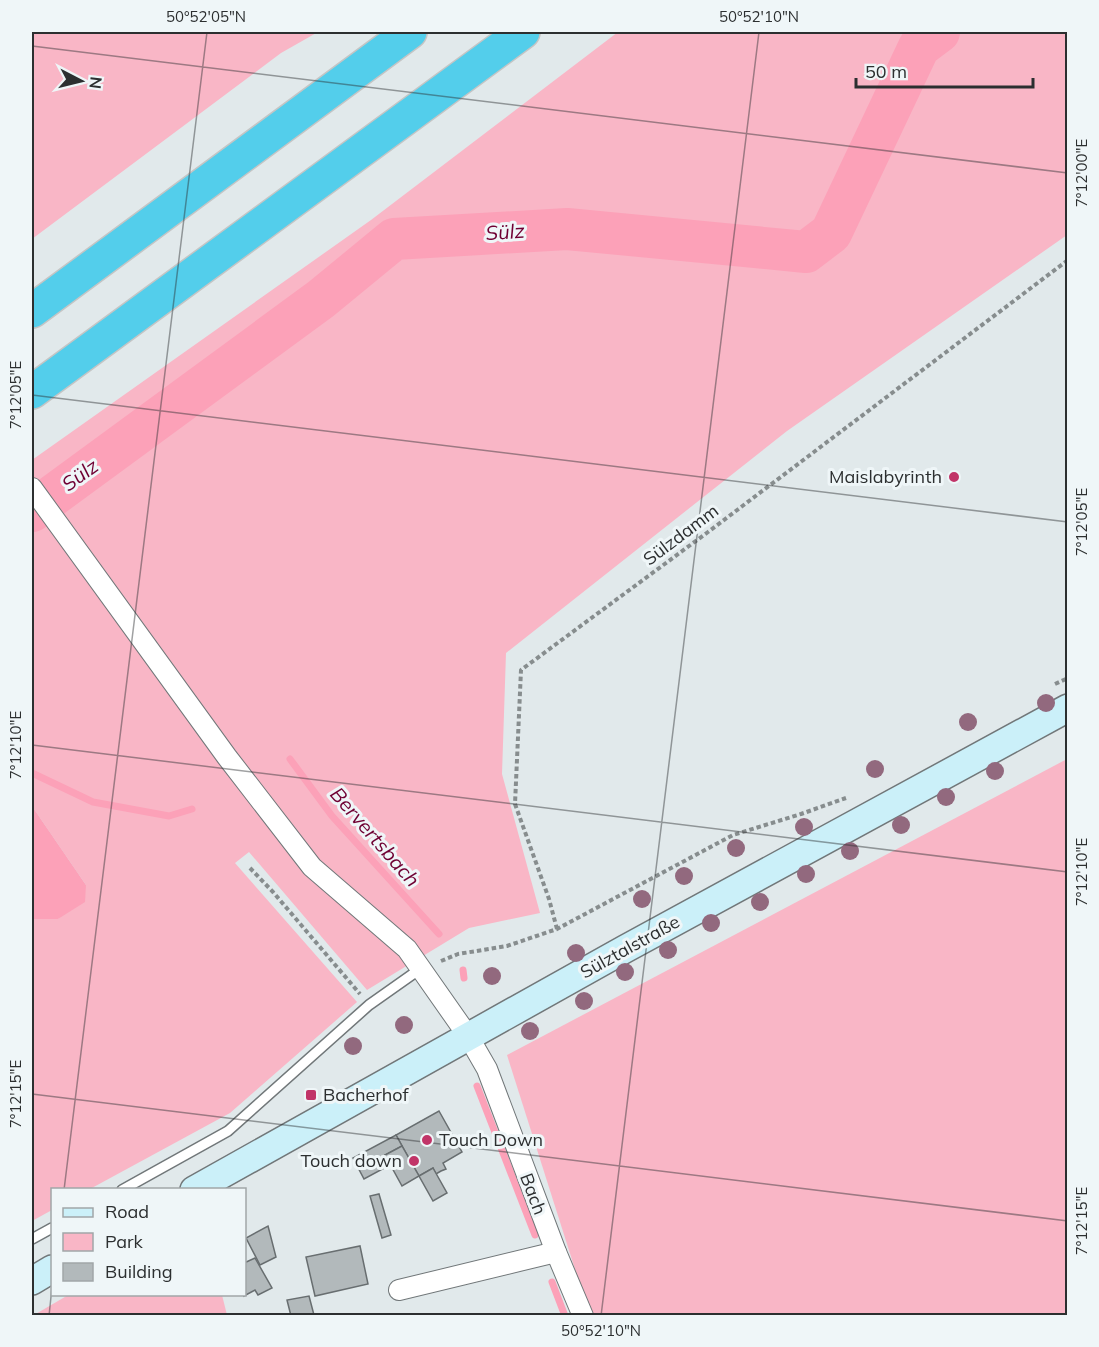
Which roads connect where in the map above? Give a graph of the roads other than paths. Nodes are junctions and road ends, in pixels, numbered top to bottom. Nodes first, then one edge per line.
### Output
1 (410, 32) edge
2 (524, 32) edge
3 (32, 310) edge
4 (32, 392) edge
5 (32, 488) edge
6 (1068, 708) edge
7 (420, 969) junction
8 (468, 1036) junction
9 (126, 1188) edge
10 (198, 1188) edge
11 (51, 1229) edge
12 (32, 1239) edge
13 (556, 1252) junction
14 (51, 1270) edge
15 (32, 1281) edge
16 (399, 1290) dead end
17 (583, 1316) edge

1 - 3 highway
2 - 4 highway
5 - 7 street, Bach
6 - 8 main road, Sülztalstraße
7 - 8 street, Bach
7 - 9 lane
8 - 10 main road, Sülztalstraße
8 - 13 street, Bach
11 - 12 lane
13 - 16 street
13 - 17 street, Bach
14 - 15 main road

